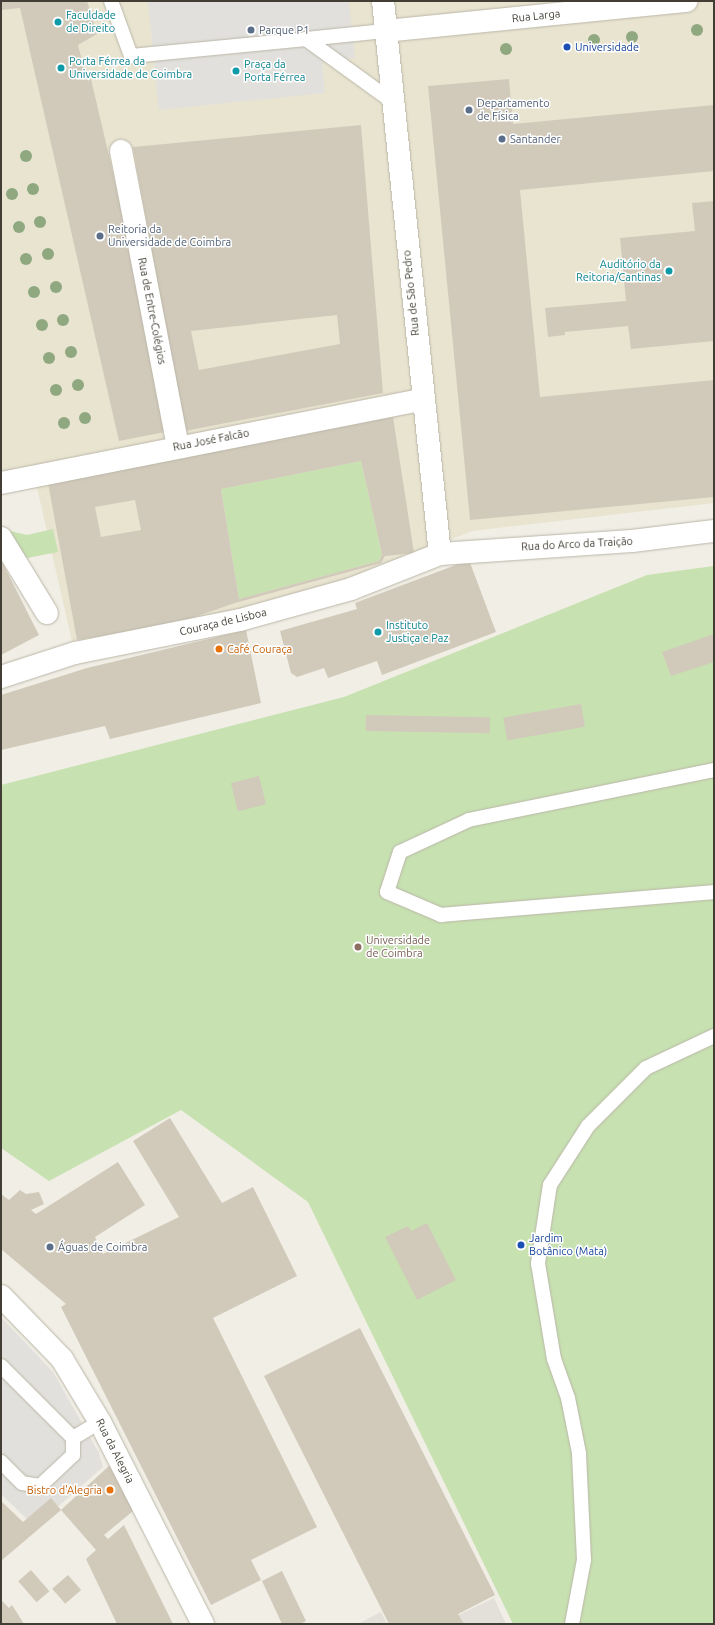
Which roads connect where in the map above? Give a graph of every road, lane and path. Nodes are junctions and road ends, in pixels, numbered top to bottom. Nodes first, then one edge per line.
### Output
1 (111, 1) edge
2 (383, 1) edge
3 (686, 1) edge
4 (385, 31) junction
5 (306, 39) junction
6 (392, 102) junction
7 (122, 152) dead end
8 (421, 400) junction
9 (178, 446) junction
10 (1, 483) edge
11 (714, 532) edge
12 (1, 538) edge
13 (440, 554) junction
14 (47, 613) dead end
15 (1, 676) edge
16 (714, 770) edge
17 (714, 892) edge
18 (714, 1036) edge
19 (1, 1296) edge
20 (1, 1366) edge
21 (100, 1422) junction
22 (72, 1438) junction
23 (1, 1462) edge
24 (203, 1624) edge
25 (572, 1624) edge

1 - 5 lane
2 - 4 street, Rua de São Pedro
3 - 4 street, Rua Larga
4 - 5 lane
4 - 6 street, Rua de São Pedro
5 - 6 lane
6 - 8 street, Rua de São Pedro
7 - 9 street, Rua de Entre-Colégios
8 - 9 street, Rua José Falcão
8 - 13 street, Rua de São Pedro
9 - 10 street, Rua José Falcão
11 - 13 street, Rua do Arco da Traição
12 - 14 street
13 - 15 street, Couraça de Lisboa
16 - 17 lane
18 - 25 lane
19 - 21 street, Rua da Alegria
20 - 22 lane
21 - 22 lane
21 - 24 street, Rua da Alegria
22 - 23 lane

